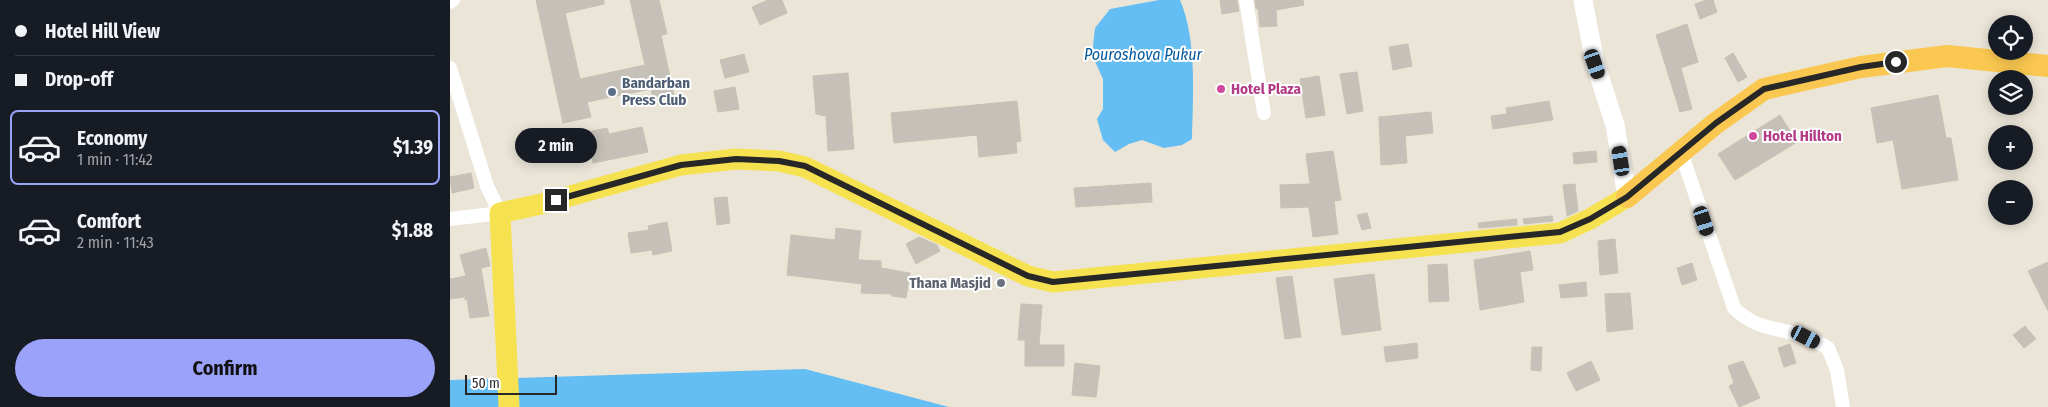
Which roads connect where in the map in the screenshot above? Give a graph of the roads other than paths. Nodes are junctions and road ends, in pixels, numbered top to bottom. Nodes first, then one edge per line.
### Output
1 (1246, 0) edge
2 (1583, 0) edge
3 (2048, 66) edge
4 (450, 68) edge
5 (1264, 113) dead end
6 (1681, 152) junction
7 (1627, 197) junction
8 (500, 213) junction
9 (450, 219) edge
10 (509, 407) edge
11 (1843, 407) edge

1 - 5 street
2 - 7 main road
3 - 6 highway
4 - 8 street
6 - 7 highway
6 - 11 street
7 - 8 main road
8 - 9 street
8 - 10 main road

